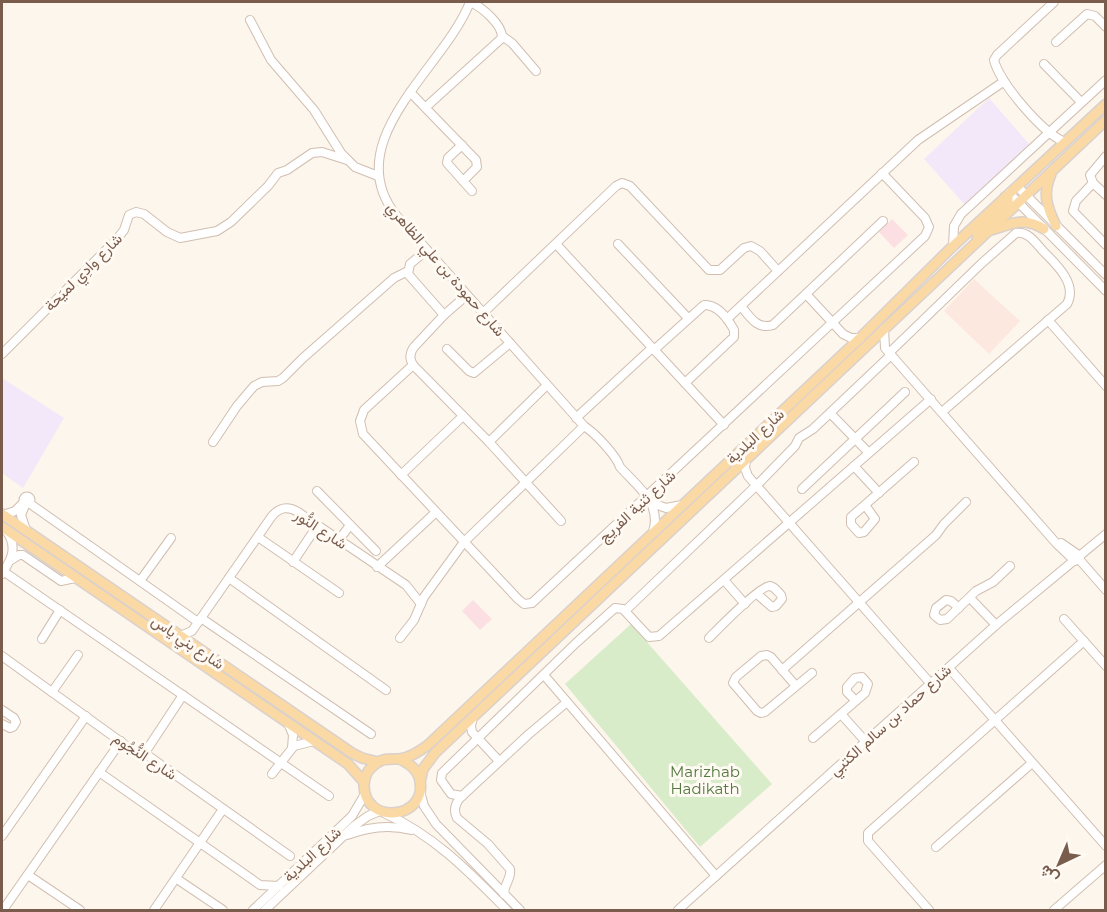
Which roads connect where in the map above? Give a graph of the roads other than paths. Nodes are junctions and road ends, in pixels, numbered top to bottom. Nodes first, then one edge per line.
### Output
1 (470, 2) edge
2 (1054, 2) edge
3 (250, 20) dead end
4 (1106, 27) edge
5 (502, 36) junction
6 (1056, 42) dead end
7 (1044, 64) dead end
8 (536, 71) dead end
9 (1106, 80) edge
10 (1003, 82) junction
11 (410, 92) junction
12 (1081, 102) junction
13 (1106, 104) edge
14 (426, 107) junction
15 (1106, 120) edge
16 (1048, 133) junction
17 (1065, 142) junction
18 (462, 145) junction
19 (1106, 156) edge
20 (347, 160) junction
21 (1052, 170) junction
22 (882, 173) junction
23 (378, 176) junction
24 (463, 181) junction
25 (1093, 183) junction
26 (472, 191) dead end
27 (1010, 192) junction
28 (1106, 195) edge
29 (1022, 199) junction
30 (883, 221) dead end
31 (1056, 226) junction
32 (1044, 229) junction
33 (988, 231) junction
34 (1104, 241) edge
35 (556, 244) junction
36 (618, 244) dead end
37 (975, 244) junction
38 (953, 246) junction
39 (427, 250) junction
40 (408, 271) junction
41 (778, 271) junction
42 (1106, 275) edge
43 (1106, 291) edge
44 (806, 294) junction
45 (467, 295) junction
46 (741, 306) junction
47 (483, 313) junction
48 (444, 315) junction
49 (688, 318) junction
50 (727, 320) junction
51 (1048, 320) junction
52 (833, 322) junction
53 (884, 329) junction
54 (843, 334) junction
55 (860, 338) junction
56 (510, 343) junction
57 (447, 349) dead end
58 (653, 349) junction
59 (863, 349) junction
60 (888, 352) junction
61 (2, 354) edge
62 (843, 354) junction
63 (413, 365) junction
64 (685, 383) junction
65 (547, 385) junction
66 (1106, 386) edge
67 (905, 392) dead end
68 (931, 399) junction
69 (830, 412) junction
70 (942, 412) junction
71 (464, 416) junction
72 (576, 418) junction
73 (724, 425) junction
74 (584, 426) junction
75 (855, 439) junction
76 (213, 442) dead end
77 (489, 442) junction
78 (868, 453) junction
79 (746, 459) junction
80 (914, 462) dead end
81 (854, 466) junction
82 (401, 475) junction
83 (728, 476) junction
84 (748, 476) junction
85 (526, 482) junction
86 (756, 486) junction
87 (802, 489) dead end
88 (318, 491) dead end
89 (879, 493) junction
90 (650, 500) junction
91 (26, 502) junction
92 (966, 502) dead end
93 (683, 504) junction
94 (865, 505) dead end
95 (435, 513) junction
96 (2, 514) edge
97 (561, 520) dead end
98 (789, 523) junction
99 (350, 525) junction
100 (317, 526) junction
101 (4, 529) edge
102 (26, 530) junction
103 (653, 532) junction
104 (1106, 534) edge
105 (258, 537) junction
106 (171, 538) dead end
107 (339, 540) junction
108 (464, 542) junction
109 (376, 551) dead end
110 (37, 552) junction
111 (65, 557) junction
112 (1078, 558) junction
113 (11, 560) junction
114 (292, 562) junction
115 (1010, 566) dead end
116 (377, 567) junction
117 (2, 573) edge
118 (75, 578) junction
119 (229, 578) junction
120 (724, 580) junction
121 (140, 581) junction
122 (1106, 590) edge
123 (339, 593) dead end
124 (757, 594) dead end
125 (970, 598) junction
126 (859, 603) junction
127 (421, 604) junction
128 (745, 604) junction
129 (958, 608) dead end
130 (60, 610) junction
131 (625, 611) junction
132 (1064, 619) dead end
133 (200, 620) junction
134 (996, 625) junction
135 (192, 632) junction
136 (180, 636) junction
137 (400, 638) dead end
138 (709, 638) dead end
139 (42, 639) dead end
140 (1083, 641) junction
141 (194, 646) junction
142 (78, 655) dead end
143 (2, 656) edge
144 (1106, 666) edge
145 (949, 668) junction
146 (782, 670) junction
147 (813, 673) dead end
148 (544, 675) junction
149 (931, 684) junction
150 (796, 686) junction
151 (386, 690) dead end
152 (52, 692) junction
153 (183, 695) junction
154 (856, 701) dead end
155 (567, 702) junction
156 (2, 710) edge
157 (841, 714) junction
158 (86, 716) junction
159 (473, 717) junction
160 (994, 720) junction
161 (2, 723) edge
162 (288, 723) junction
163 (371, 734) dead end
164 (455, 734) junction
165 (475, 735) junction
166 (813, 738) dead end
167 (121, 741) junction
168 (314, 741) junction
169 (866, 742) junction
170 (291, 748) junction
171 (144, 754) junction
172 (399, 759) junction
173 (499, 761) junction
174 (378, 762) junction
175 (281, 763) junction
176 (1032, 763) junction
177 (99, 772) junction
178 (272, 774) dead end
179 (364, 782) junction
180 (420, 787) junction
181 (449, 791) junction
182 (365, 794) junction
183 (329, 796) dead end
184 (462, 796) junction
185 (223, 809) junction
186 (382, 812) junction
187 (464, 825) junction
188 (421, 832) junction
189 (2, 836) edge
190 (343, 837) junction
191 (200, 843) junction
192 (1106, 846) edge
193 (936, 847) dead end
194 (290, 855) dead end
195 (1106, 865) edge
196 (28, 875) junction
197 (716, 876) junction
198 (177, 879) junction
199 (506, 882) junction
200 (494, 884) junction
201 (260, 885) junction
202 (279, 886) junction
203 (504, 894) junction
204 (276, 900) junction
205 (263, 907) edge
206 (3, 910) edge
207 (80, 910) edge
208 (154, 910) edge
209 (223, 910) edge
210 (253, 910) edge
211 (276, 910) edge
212 (507, 910) edge
213 (520, 910) edge
214 (678, 910) edge
215 (929, 910) edge
216 (1054, 910) edge

1 - 5 street
1 - 11 street, شارع حمودة بن علي الظاهري
2 - 10 street
3 - 20 street
4 - 6 street
5 - 8 street
5 - 14 street
7 - 12 street
9 - 12 street
10 - 16 street
10 - 22 street
11 - 14 street
11 - 23 street, شارع حمودة بن علي الظاهري
12 - 16 street
13 - 17 main road, شارع البلدية
14 - 18 street
15 - 21 main road, شارع البلدية
16 - 17 street
16 - 38 street
17 - 27 main road, شارع البلدية
18 - 24 street
18 - 24 street
19 - 25 street
20 - 23 street
20 - 61 street, شارع وادِي لميَحة
21 - 29 main road, شارع البلدية
21 - 31 main road
22 - 41 street
22 - 52 street, شارع ثنية الفريج
23 - 39 street, شارع حمودة بن علي الظاهري
24 - 26 street
25 - 28 street
25 - 34 street
27 - 29 street
27 - 37 main road
27 - 38 main road, شارع البلدية
29 - 31 street
29 - 32 street
29 - 33 main road, شارع البلدية
30 - 44 street
31 - 42 street
32 - 33 main road
32 - 43 street
33 - 37 main road, شارع البلدية
35 - 41 street
35 - 47 street
35 - 58 street
36 - 49 street
37 - 53 main road, شارع البلدية
38 - 55 main road, شارع البلدية
39 - 40 street
39 - 45 street, شارع حمودة بن علي الظاهري
40 - 48 street
40 - 76 street
41 - 46 street
44 - 46 street
44 - 52 street
45 - 47 street, شارع حمودة بن علي الظاهري
45 - 48 street
46 - 50 street
47 - 56 street, شارع حمودة بن علي الظاهري
48 - 63 street
49 - 50 street
49 - 58 street
50 - 64 street
51 - 60 street
51 - 66 street
51 - 70 street
52 - 54 street
52 - 73 street, شارع ثنية الفريج
53 - 59 main road, شارع البلدية
53 - 60 street
54 - 55 street
54 - 62 street
55 - 62 main road, شارع البلدية
56 - 57 street
56 - 65 street, شارع حمودة بن علي الظاهري
58 - 64 street
58 - 72 street
59 - 60 street
59 - 79 main road, شارع البلدية
60 - 68 street
60 - 69 street
62 - 93 main road, شارع البلدية
63 - 71 street
63 - 82 street, شارع ثنية الفريج
64 - 73 street
65 - 72 street, شارع حمودة بن علي الظاهري
65 - 77 street
67 - 75 street
68 - 70 street
68 - 78 street
69 - 75 street
69 - 86 street
70 - 112 street
71 - 77 street
71 - 82 street
72 - 74 street, شارع حمودة بن علي الظاهري
73 - 90 street, شارع ثنية الفريج
74 - 85 street
74 - 90 street, شارع حمودة بن علي الظاهري
75 - 78 street
75 - 87 street
77 - 85 street
78 - 81 street
79 - 83 main road, شارع البلدية
79 - 84 street
80 - 89 street
81 - 89 street
81 - 98 street
82 - 95 street, شارع ثنية الفريج
83 - 84 street
83 - 159 main road, شارع البلدية
84 - 86 street
85 - 97 street
85 - 108 street
86 - 98 street
86 - 131 street
88 - 99 street
89 - 94 street
90 - 93 street
90 - 103 street
90 - 108 street, شارع ثنية الفريج
91 - 96 street
91 - 102 street
91 - 121 street
92 - 126 street
93 - 103 main road, شارع البلدية
95 - 108 street, شارع ثنية الفريج
95 - 116 street
96 - 102 main road, شارع بني ياس
98 - 120 street
98 - 126 street
99 - 107 street
99 - 109 street
100 - 105 street, شارع النُّور
100 - 107 street, شارع النُّور
100 - 114 street
101 - 110 main road, شارع بني ياس
101 - 113 street
102 - 111 main road, شارع بني ياس
103 - 172 main road, شارع البلدية
104 - 112 street, شارع حماد بن سالم الكتبي
105 - 114 street
105 - 119 street, شارع النُّور
106 - 121 street
107 - 116 street, شارع النُّور
108 - 127 street
110 - 111 main road
110 - 118 main road, شارع بني ياس
111 - 136 main road, شارع بني ياس
112 - 122 street
112 - 134 street, شارع حماد بن سالم الكتبي
113 - 117 street
113 - 118 street
114 - 123 street
115 - 125 street
116 - 127 street, شارع النُّور
117 - 130 street
118 - 162 main road, شارع بني ياس
119 - 133 street, شارع النُّور
119 - 151 street
120 - 128 street
120 - 131 street
121 - 133 street
124 - 128 street
125 - 129 street
125 - 134 street
126 - 146 street
126 - 149 street
127 - 137 street
128 - 138 street
130 - 139 street
130 - 153 street
131 - 148 street
132 - 140 street
133 - 135 street, شارع النُّور
133 - 163 street
134 - 145 street, شارع حماد بن سالم الكتبي
135 - 136 street
135 - 141 street
136 - 141 main road, شارع بني ياس
140 - 144 street
140 - 160 street
141 - 174 main road, شارع بني ياس
142 - 152 street
143 - 152 street, شارع النُّجُوم
145 - 149 street, شارع حماد بن سالم الكتبي
145 - 160 street
146 - 150 street
146 - 150 street
147 - 150 street
148 - 155 street
148 - 165 street
149 - 169 street, شارع حماد بن سالم الكتبي
152 - 158 street, شارع النُّجُوم
153 - 171 street
153 - 175 street
154 - 157 street
155 - 173 street
155 - 197 street
156 - 161 street
157 - 166 street
157 - 169 street
158 - 167 street, شارع النُّجُوم
158 - 189 street
159 - 164 main road, شارع البلدية
159 - 165 street
160 - 176 street
160 - 215 street
162 - 168 main road, شارع بني ياس
162 - 170 street
164 - 165 street
164 - 180 main road, شارع البلدية
165 - 173 street
165 - 181 street
167 - 171 street, شارع النُّجُوم
167 - 177 street
168 - 170 street
168 - 179 main road, شارع بني ياس
169 - 197 street, شارع حماد بن سالم الكتبي
170 - 175 street
171 - 185 street, شارع النُّجُوم
172 - 174 main road
172 - 180 main road
173 - 184 street
174 - 179 main road
175 - 178 street
175 - 183 street
176 - 192 street
176 - 193 street
177 - 191 street
177 - 196 street
179 - 182 main road
180 - 186 main road
180 - 200 street
181 - 184 street
181 - 187 street
182 - 186 main road
182 - 202 street, شارع البلدية
184 - 187 street
185 - 191 street
185 - 194 street, شارع النُّجُوم
186 - 188 street
186 - 190 street, شارع البلدية
187 - 199 street
188 - 190 street
188 - 212 street
190 - 204 street, شارع البلدية
191 - 198 street
191 - 201 street
195 - 216 street
196 - 206 street
196 - 207 street
197 - 214 street, شارع حماد بن سالم الكتبي
198 - 208 street
198 - 209 street
199 - 200 street
199 - 203 street
200 - 203 street
201 - 202 street
201 - 205 street
202 - 205 street, شارع البلدية
203 - 213 street
204 - 205 street, شارع البلدية
204 - 211 street
205 - 210 street, شارع البلدية

